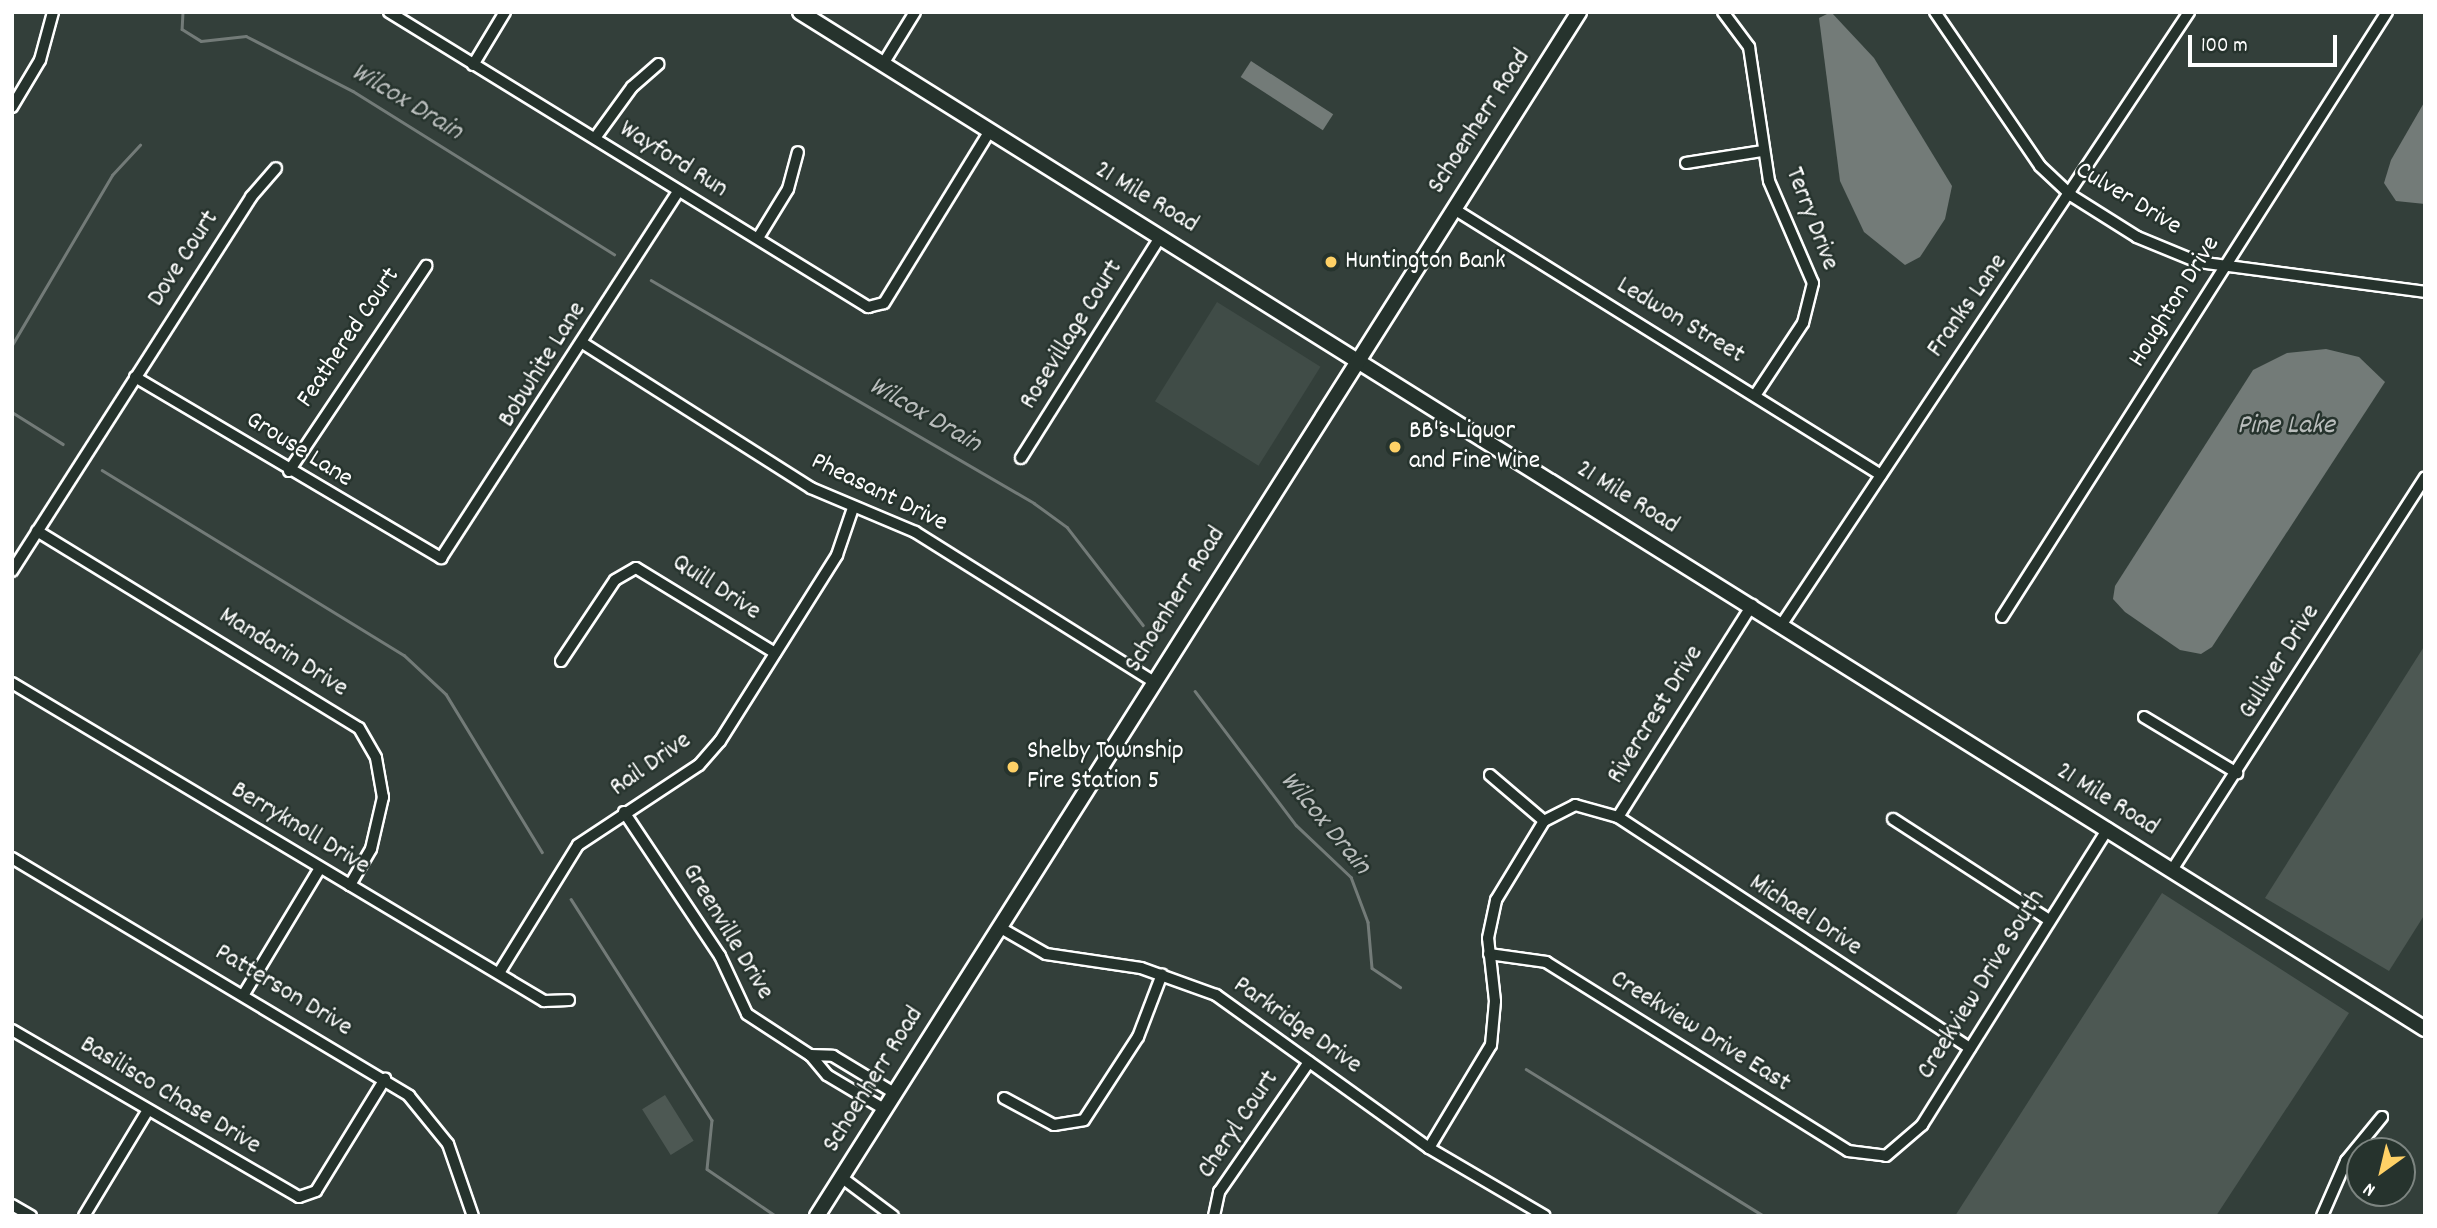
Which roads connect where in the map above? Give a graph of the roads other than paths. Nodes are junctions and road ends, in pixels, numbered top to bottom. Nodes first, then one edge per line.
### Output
1 (53, 12) edge
2 (389, 12) edge
3 (505, 12) edge
4 (800, 12) edge
5 (915, 12) edge
6 (1579, 12) edge
7 (1723, 12) edge
8 (2189, 12) edge
9 (2386, 12) edge
10 (1936, 13) edge
11 (658, 64) dead end
12 (883, 64) junction
13 (473, 65) junction
14 (12, 107) edge
15 (990, 131) junction
16 (595, 138) junction
17 (1763, 151) junction
18 (798, 152) dead end
19 (1686, 163) dead end
20 (276, 168) dead end
21 (678, 192) junction
22 (2072, 196) junction
23 (1454, 209) junction
24 (1161, 236) junction
25 (758, 239) junction
26 (2226, 264) junction
27 (425, 266) dead end
28 (2425, 292) edge
29 (584, 344) junction
30 (1359, 358) junction
31 (135, 377) junction
32 (1756, 394) junction
33 (1021, 458) dead end
34 (289, 471) junction
35 (1881, 475) junction
36 (2425, 477) edge
37 (853, 508) junction
38 (37, 531) junction
39 (441, 558) joint
40 (12, 571) edge
41 (1752, 605) junction
42 (2002, 617) dead end
43 (1782, 624) junction
44 (775, 653) junction
45 (561, 661) dead end
46 (1154, 682) junction
47 (12, 683) edge
48 (2144, 717) dead end
49 (2236, 773) junction
50 (1490, 775) dead end
51 (624, 812) junction
52 (1618, 817) junction
53 (1893, 819) dead end
54 (1544, 821) junction
55 (2108, 829) junction
56 (12, 858) edge
57 (320, 868) junction
58 (2172, 870) junction
59 (350, 885) junction
60 (2049, 920) junction
61 (999, 927) junction
62 (1489, 954) junction
63 (499, 973) junction
64 (1162, 974) junction
65 (244, 994) junction
66 (569, 1000) dead end
67 (12, 1030) edge
68 (2425, 1030) edge
69 (1970, 1048) junction
70 (810, 1055) junction
71 (1309, 1062) junction
72 (385, 1079) junction
73 (894, 1093) junction
74 (1004, 1098) dead end
75 (884, 1109) junction
76 (148, 1110) junction
77 (2382, 1117) dead end
78 (1429, 1148) junction
79 (1886, 1156) joint
80 (841, 1177) junction
81 (12, 1205) edge
82 (31, 1216) edge
83 (84, 1216) edge
84 (473, 1216) edge
85 (817, 1216) edge
86 (893, 1216) edge
87 (1214, 1216) edge
88 (1545, 1216) edge
89 (2322, 1216) edge

1 - 14 street
2 - 13 street, Wayford Run
3 - 13 street
4 - 12 street, 21 Mile Road
5 - 12 street
6 - 23 street, Schoenherr Road
7 - 17 street, Terry Drive
8 - 22 street, Franks Lane
9 - 26 street, Houghton Drive
10 - 22 street, Culver Drive
11 - 16 street
12 - 15 street, 21 Mile Road
13 - 16 street, Wayford Run
15 - 24 street, 21 Mile Road
15 - 25 street, Wayford Run
16 - 21 street, Wayford Run
17 - 19 street
17 - 32 street, Terry Drive
18 - 25 street
20 - 31 street, Dove Court
21 - 25 street, Wayford Run
21 - 29 street, Bobwhite Lane
22 - 26 street, Culver Drive
22 - 35 street, Franks Lane
23 - 30 street, Schoenherr Road
23 - 32 street, Ledwon Street
24 - 30 street, 21 Mile Road
24 - 33 street, Rosevillage Court
26 - 28 street, Culver Drive
26 - 42 street, Houghton Drive
27 - 34 street, Feathered Court
29 - 37 street, Pheasant Drive
29 - 39 street, Bobwhite Lane
30 - 41 street, 21 Mile Road
30 - 46 street, Schoenherr Road
31 - 34 street, Grouse Lane
31 - 38 street, Dove Court
32 - 35 street, Ledwon Street
34 - 39 street, Grouse Lane
35 - 43 street, Franks Lane
36 - 49 street, Gulliver Drive
37 - 44 street, Rail Drive
37 - 46 street, Pheasant Drive
38 - 40 street, Dove Court
38 - 59 street, Mandarin Drive
41 - 43 street, 21 Mile Road
41 - 52 street, Rivercrest Drive
43 - 55 street, 21 Mile Road
44 - 45 street, Quill Drive
44 - 51 street, Rail Drive
46 - 61 street, Schoenherr Road
47 - 57 street, Berryknoll Drive
48 - 49 street
49 - 58 street, Gulliver Drive
50 - 54 street
51 - 63 street, Rail Drive
51 - 70 street, Greenville Drive
52 - 54 street, Rivercrest Drive
52 - 69 street, Michael Drive
53 - 60 street
54 - 62 street
55 - 58 street, 21 Mile Road
55 - 60 street, Creekview Drive South
56 - 65 street, Patterson Drive
57 - 59 street, Berryknoll Drive
57 - 65 street
58 - 68 street, 21 Mile Road
59 - 63 street, Berryknoll Drive
60 - 69 street, Creekview Drive South
61 - 64 street, Parkridge Drive
61 - 73 street, Schoenherr Road
62 - 78 street
62 - 79 street, Creekview Drive East
63 - 66 street, Berryknoll Drive
64 - 71 street, Parkridge Drive
64 - 74 street
65 - 72 street, Patterson Drive
67 - 76 street, Basilisco Chase Drive
69 - 79 street, Creekview Drive South
70 - 73 street, Greenville Drive
70 - 75 street, Greenville Drive
71 - 78 street, Parkridge Drive
71 - 87 street, Cheryl Court
72 - 76 street, Basilisco Chase Drive
72 - 84 street, Patterson Drive
73 - 75 street, Schoenherr Road
75 - 80 street, Schoenherr Road
76 - 83 street
77 - 89 street
78 - 88 street, Parkridge Drive
80 - 85 street, Schoenherr Road
80 - 86 street
81 - 82 street

